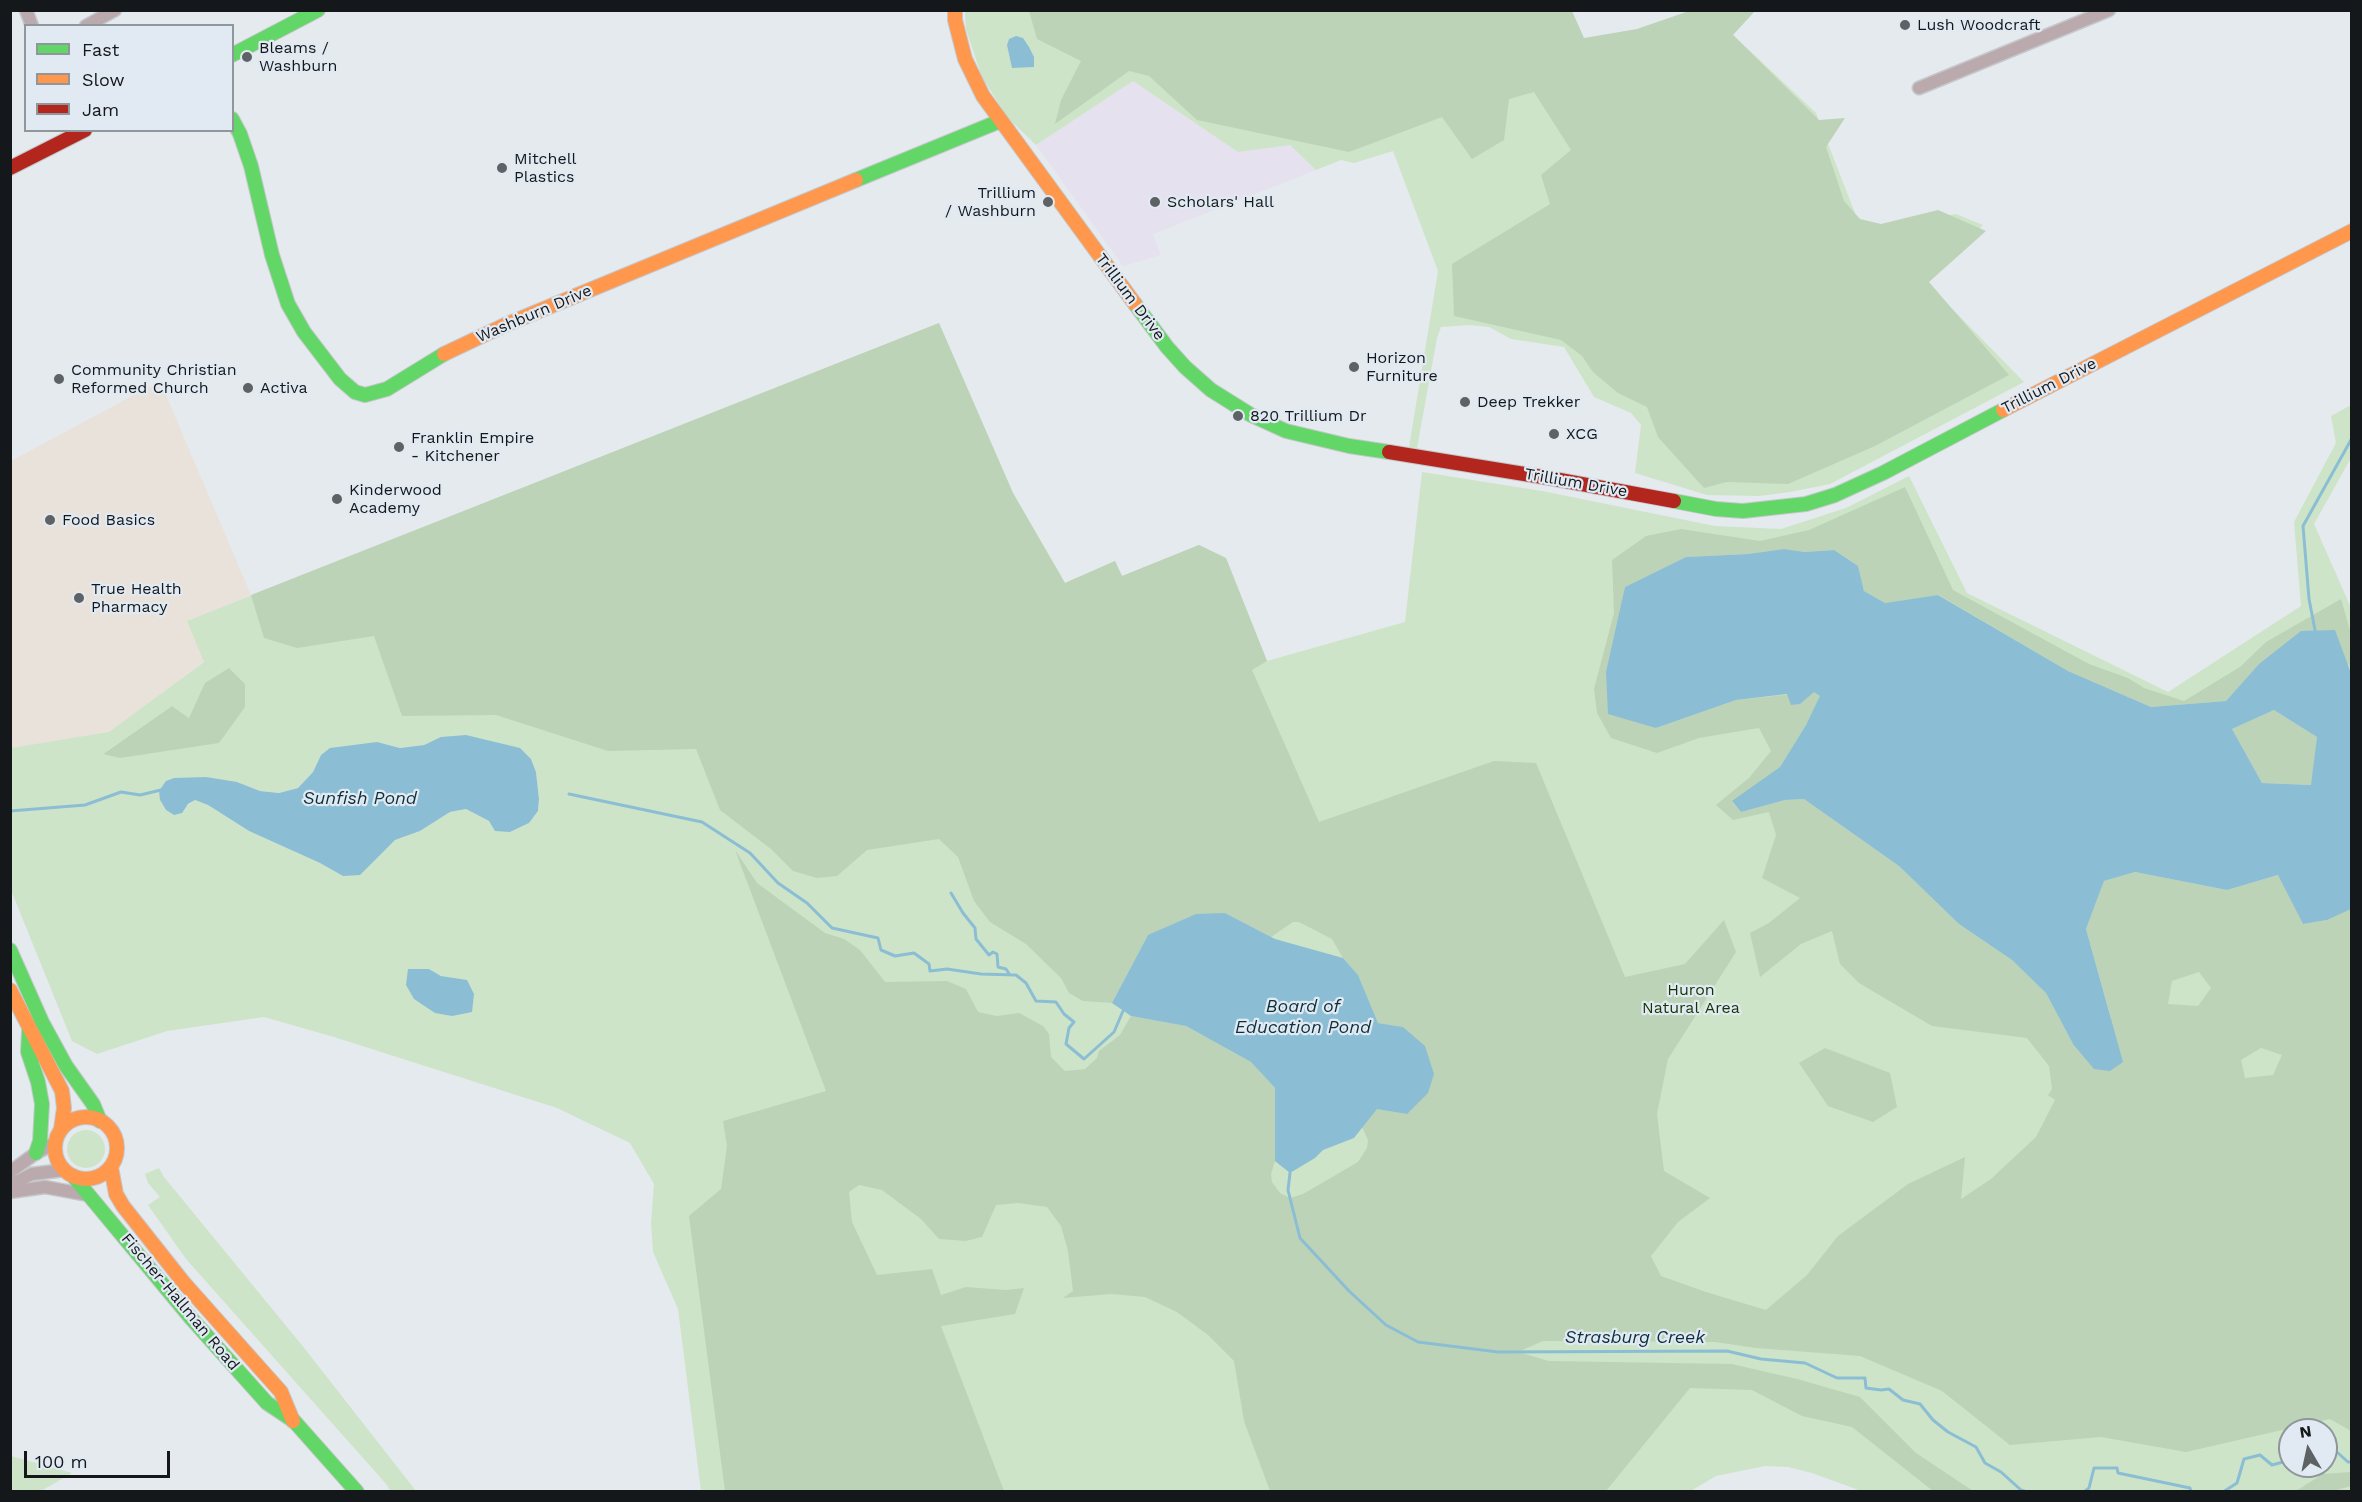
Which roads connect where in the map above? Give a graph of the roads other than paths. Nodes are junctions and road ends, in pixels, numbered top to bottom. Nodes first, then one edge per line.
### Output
1 (115, 10) edge
2 (318, 10) edge
3 (955, 10) edge
4 (2109, 10) edge
5 (90, 24) edge
6 (234, 54) edge
7 (1919, 88) dead end
8 (1000, 121) junction
9 (234, 123) edge
10 (81, 132) edge
11 (10, 168) edge
12 (2352, 231) edge
13 (10, 950) edge
14 (10, 990) edge
15 (29, 1030) junction
16 (100, 1121) junction
17 (62, 1129) junction
18 (56, 1143) junction
19 (36, 1153) junction
20 (111, 1167) junction
21 (10, 1172) edge
22 (68, 1173) junction
23 (10, 1185) edge
24 (10, 1192) edge
25 (88, 1195) junction
26 (294, 1421) junction
27 (357, 1491) edge

1 - 5 street
2 - 6 street
3 - 8 street, Trillium Drive
4 - 7 street
8 - 9 street, Washburn Drive
8 - 12 street, Trillium Drive
10 - 11 street
13 - 16 street
14 - 15 street
15 - 17 street
15 - 19 street
16 - 17 street
16 - 20 street
17 - 18 street
18 - 19 street
18 - 22 street
19 - 21 street
20 - 22 street
20 - 26 street, Fischer-Hallman Road
22 - 23 street
22 - 25 street, Fischer-Hallman Road
24 - 25 street
25 - 26 street, Fischer-Hallman Road
26 - 27 street, Fischer-Hallman Road

